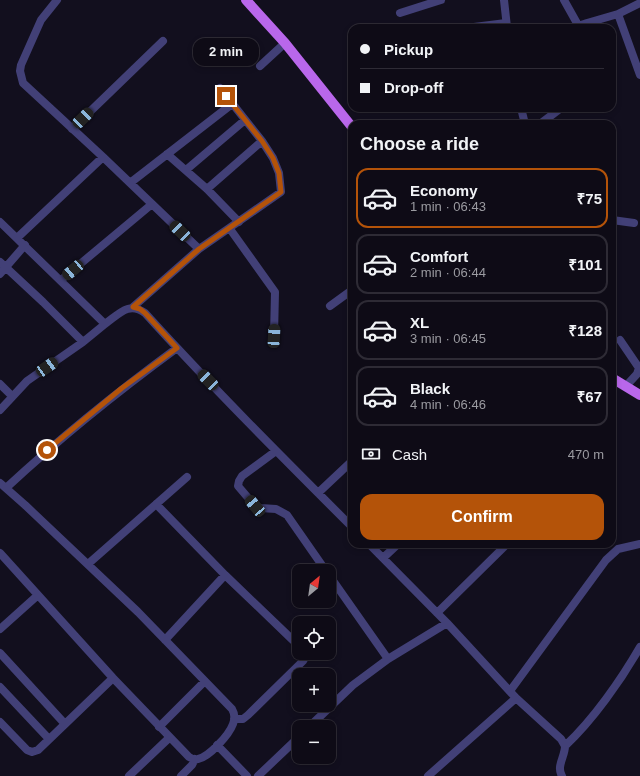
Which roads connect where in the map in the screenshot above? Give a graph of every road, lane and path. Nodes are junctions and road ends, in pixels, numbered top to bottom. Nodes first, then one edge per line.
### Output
1 (57, 0) edge
2 (246, 0) edge
3 (441, 0) edge
4 (564, 0) edge
5 (506, 1) edge
6 (640, 3) edge
7 (400, 13) dead end
8 (618, 14) junction
9 (507, 24) edge
10 (574, 24) edge
11 (585, 24) edge
12 (163, 41) dead end
13 (285, 43) junction
14 (260, 66) dead end
15 (640, 75) edge
16 (220, 88) dead end
17 (232, 104) junction
18 (556, 112) edge
19 (245, 120) junction
20 (545, 120) edge
21 (348, 122) edge
22 (72, 129) junction
23 (262, 141) junction
24 (167, 154) junction
25 (103, 157) junction
26 (186, 170) junction
27 (130, 183) junction
28 (207, 189) junction
29 (152, 204) junction
30 (616, 220) edge
31 (0, 222) edge
32 (239, 222) junction
33 (634, 222) dead end
34 (230, 229) junction
35 (17, 238) junction
36 (25, 245) junction
37 (199, 249) junction
38 (2, 268) edge
39 (61, 280) junction
40 (348, 293) edge
41 (330, 306) dead end
42 (133, 307) junction
43 (106, 324) junction
44 (274, 336) dead end
45 (620, 340) dead end
46 (83, 342) junction
47 (177, 348) junction
48 (616, 380) edge
49 (0, 384) edge
50 (626, 386) junction
51 (640, 395) edge
52 (12, 396) junction
53 (0, 410) edge
54 (276, 451) junction
55 (348, 465) edge
56 (187, 477) dead end
57 (3, 486) edge
58 (318, 492) junction
59 (156, 504) junction
60 (348, 523) edge
61 (640, 544) edge
62 (373, 548) edge
63 (394, 548) edge
64 (503, 548) edge
65 (0, 553) edge
66 (383, 558) junction
67 (88, 564) junction
68 (321, 564) edge
69 (225, 576) junction
70 (336, 585) edge
71 (38, 595) junction
72 (437, 613) junction
73 (447, 623) junction
74 (0, 629) edge
75 (292, 639) edge
76 (165, 640) junction
77 (640, 647) edge
78 (0, 653) edge
79 (388, 659) junction
80 (304, 660) edge
81 (113, 678) junction
82 (205, 681) junction
83 (0, 687) edge
84 (510, 691) junction
85 (516, 698) junction
86 (234, 719) junction
87 (317, 720) edge
88 (0, 722) edge
89 (64, 724) junction
90 (159, 727) junction
91 (169, 738) junction
92 (49, 740) junction
93 (292, 744) edge
94 (217, 745) junction
95 (565, 746) junction
96 (194, 760) junction
97 (129, 776) edge
98 (181, 776) edge
99 (247, 776) edge
100 (258, 776) edge
101 (428, 776) edge
102 (562, 776) edge

1 - 22 street
2 - 13 main road
3 - 7 street
4 - 10 street
5 - 9 street
6 - 8 street
8 - 11 street
8 - 15 street
12 - 22 street
13 - 14 street
13 - 21 main road
16 - 17 street
17 - 19 street
17 - 24 street
18 - 20 street
19 - 23 street
19 - 26 street
22 - 25 street
23 - 28 street
23 - 32 street
24 - 26 street
24 - 27 street
25 - 27 street
25 - 35 street
26 - 28 street
27 - 29 street
28 - 32 street
29 - 37 street
29 - 39 street
30 - 33 street
31 - 35 street
32 - 34 street
34 - 37 street
34 - 44 street
35 - 36 street
36 - 38 street
36 - 39 street
37 - 42 street
38 - 46 street
39 - 43 street
40 - 41 street
42 - 43 street
42 - 47 street
43 - 46 street
45 - 50 street
46 - 52 street
47 - 54 street
47 - 57 street
48 - 50 main road
49 - 52 street
50 - 51 main road
52 - 53 street
54 - 58 street
54 - 68 street
55 - 58 street
56 - 59 street
57 - 67 street
58 - 60 street
59 - 67 street
59 - 69 street
61 - 84 street
62 - 66 street
63 - 66 street
64 - 72 street
65 - 71 street
66 - 72 street
67 - 76 street
69 - 75 street
69 - 76 street
70 - 79 street
71 - 74 street
71 - 81 street
72 - 73 street
73 - 79 street
73 - 84 street
76 - 82 street
77 - 95 street
78 - 89 street
79 - 87 street
80 - 86 street
81 - 89 street
81 - 90 street
82 - 86 street
82 - 90 street
83 - 92 street
84 - 85 street
85 - 95 street
85 - 101 street
86 - 94 street
88 - 92 street
89 - 92 street
90 - 91 street
91 - 96 street
91 - 97 street
93 - 100 street
94 - 96 street
94 - 99 street
95 - 102 street
96 - 98 street

